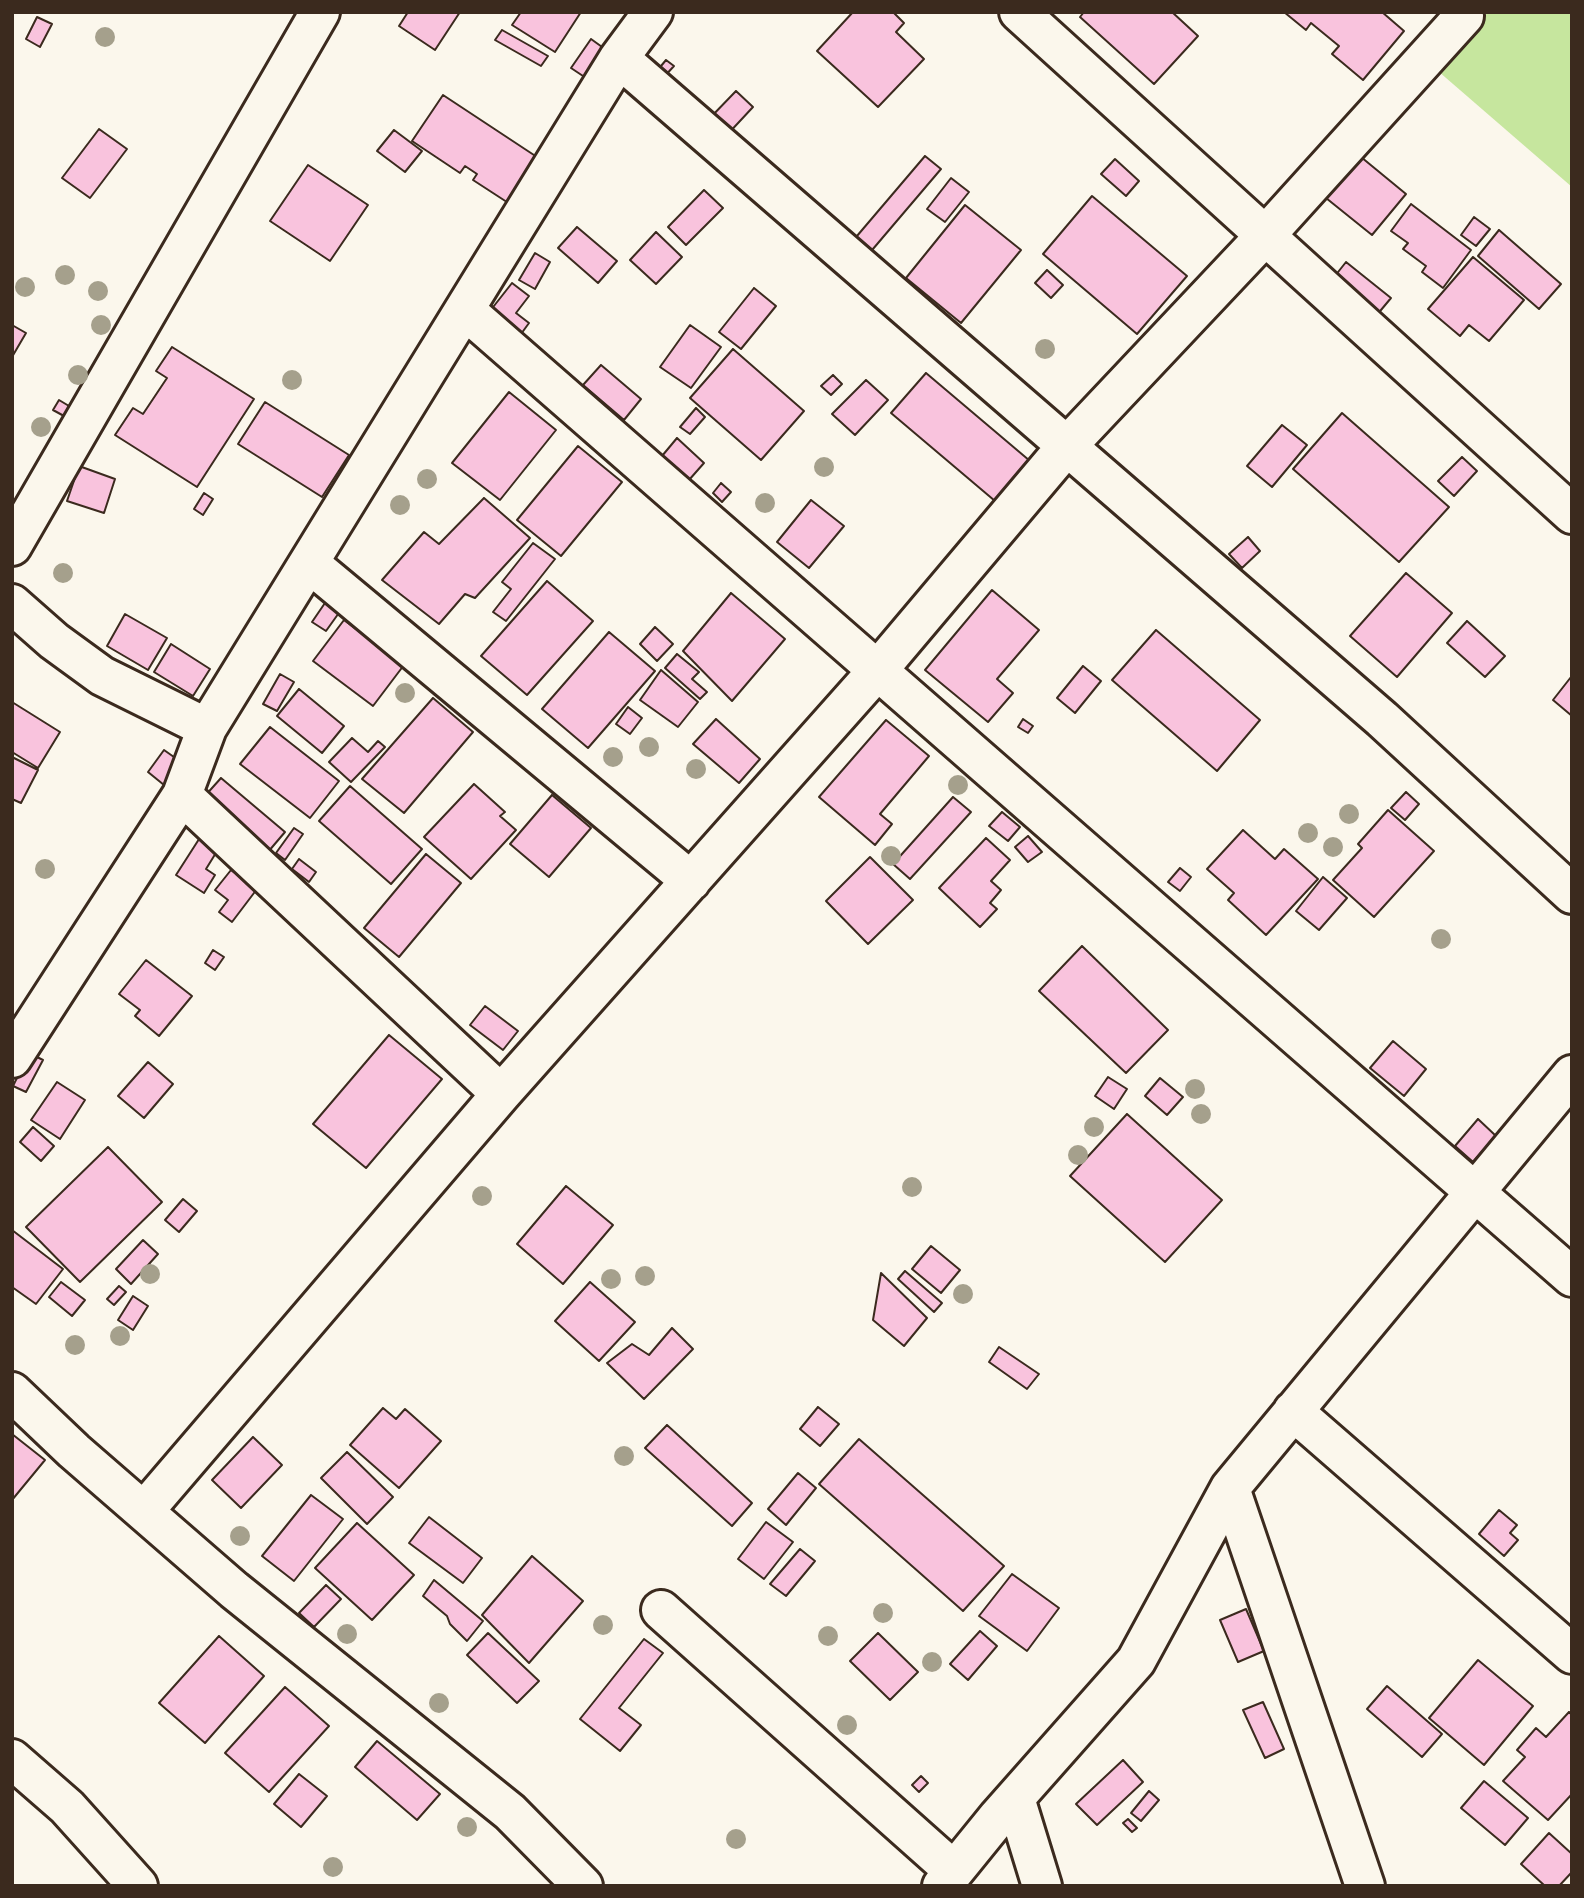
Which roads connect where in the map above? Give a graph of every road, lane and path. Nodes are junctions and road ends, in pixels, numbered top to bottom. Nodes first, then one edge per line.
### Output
1 (320, 12) edge
2 (653, 12) edge
3 (1019, 12) edge
4 (1464, 16) dead end
5 (619, 58) junction
6 (1264, 237) junction
7 (465, 310) junction
8 (1066, 447) junction
9 (1572, 514) edge
10 (12, 546) edge
11 (309, 563) junction
12 (12, 604) edge
13 (877, 671) junction
14 (207, 728) junction
15 (182, 795) junction
16 (691, 881) junction
17 (1572, 894) edge
18 (12, 1058) edge
19 (1572, 1075) edge
20 (501, 1094) junction
21 (1475, 1193) junction
22 (1572, 1277) edge
23 (12, 1392) edge
24 (1293, 1411) junction
25 (1230, 1488) junction
26 (144, 1511) junction
27 (661, 1610) dead end
28 (1572, 1654) edge
29 (12, 1759) edge
30 (1015, 1798) junction
31 (1360, 1870) edge
32 (948, 1878) edge
33 (138, 1886) edge
34 (583, 1886) edge
35 (1042, 1886) edge
36 (1392, 1886) edge

1 - 10 street
2 - 5 street
3 - 6 street
4 - 6 street
5 - 7 street
5 - 8 street
6 - 8 street
6 - 9 street
7 - 11 street
7 - 13 street
8 - 13 street
8 - 17 street
11 - 14 street
11 - 16 street
12 - 14 street
13 - 16 street
13 - 21 street
14 - 15 street
15 - 18 street
15 - 20 street
16 - 20 street
19 - 21 street
20 - 26 street
21 - 22 street
21 - 24 street
23 - 26 street
24 - 25 street
24 - 28 street
25 - 30 street
25 - 31 street
26 - 34 street
27 - 32 street
29 - 33 street
30 - 32 street
30 - 35 street
31 - 36 street

